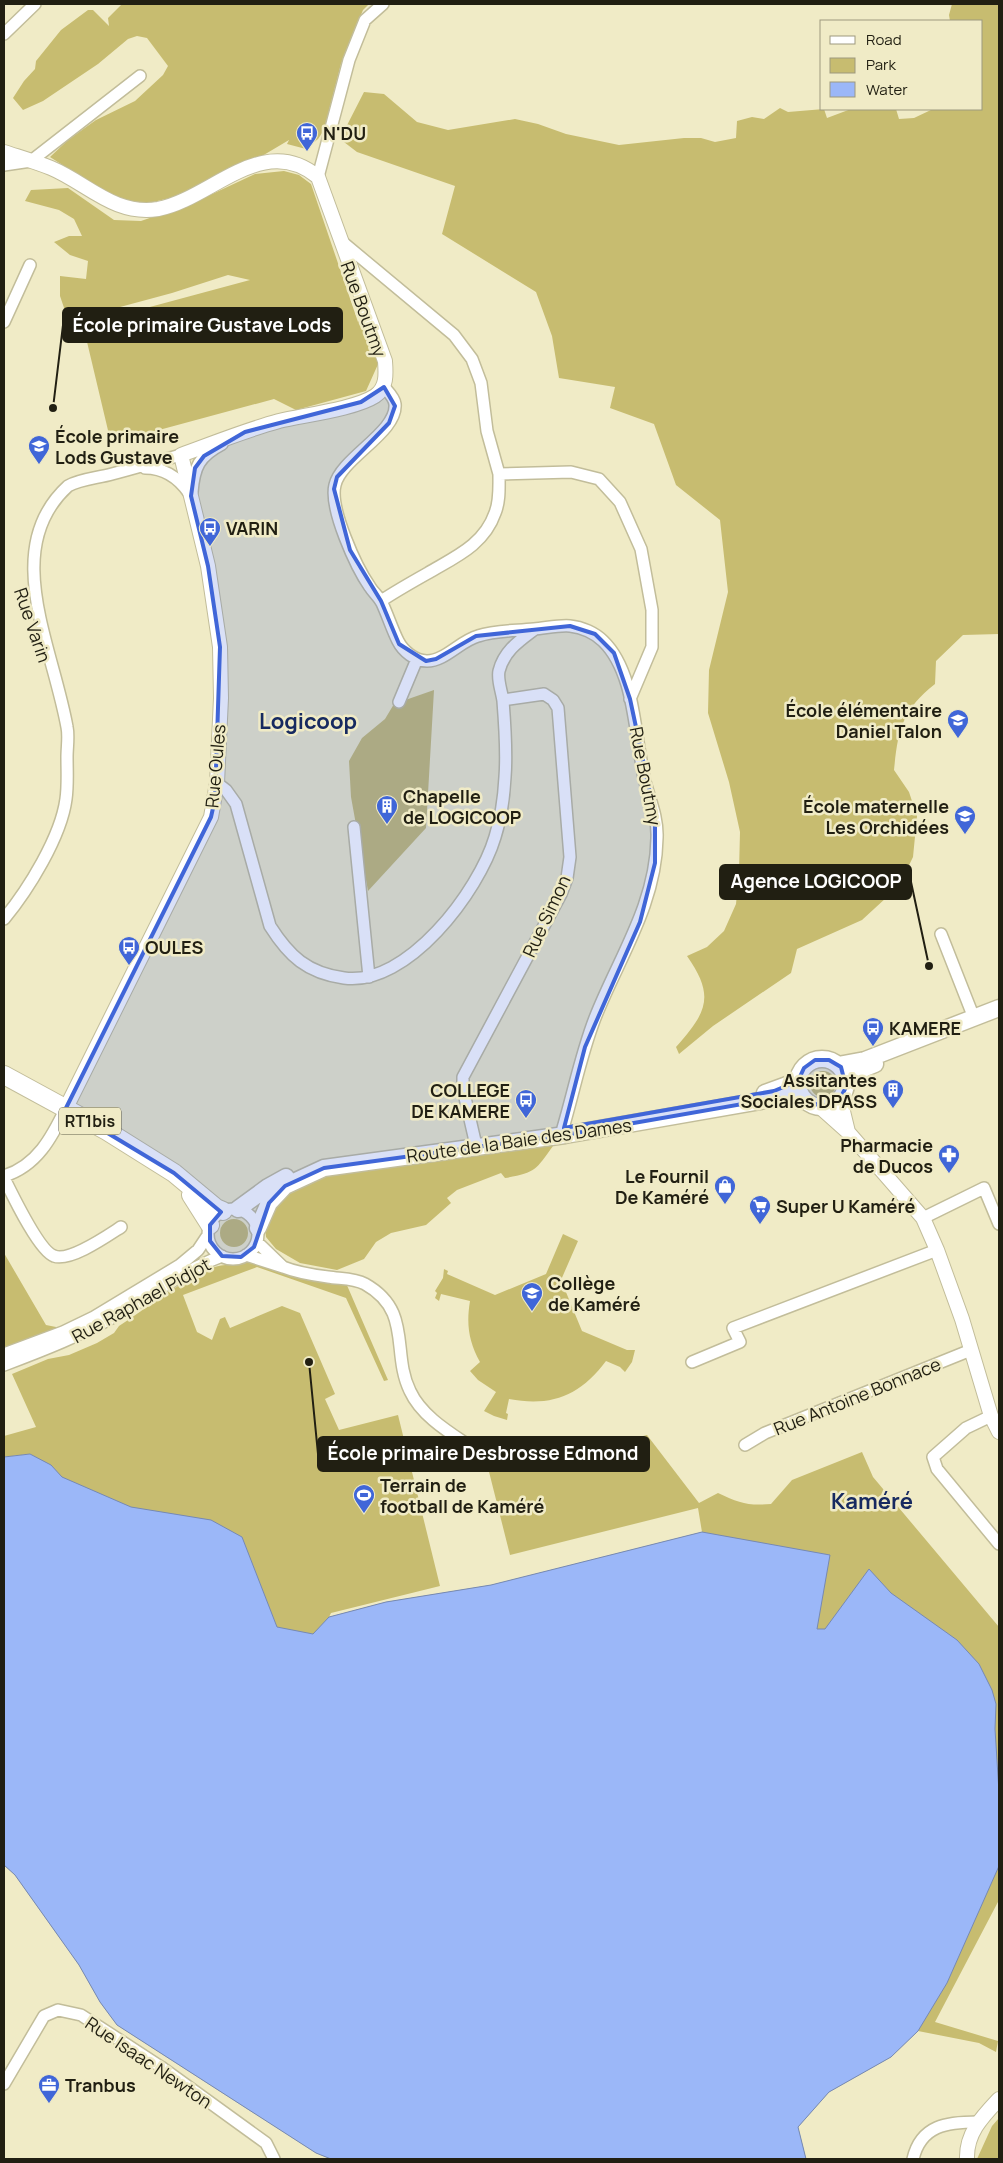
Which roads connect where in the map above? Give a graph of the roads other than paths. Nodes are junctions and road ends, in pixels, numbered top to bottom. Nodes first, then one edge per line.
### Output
1 (35, 4) edge
2 (383, 4) edge
3 (4, 34) edge
4 (140, 76) dead end
5 (4, 152) edge
6 (31, 162) junction
7 (4, 165) edge
8 (318, 177) junction
9 (338, 239) junction
10 (30, 265) dead end
11 (4, 322) edge
12 (384, 387) junction
13 (245, 432) junction
14 (181, 454) junction
15 (136, 468) junction
16 (498, 474) junction
17 (191, 496) junction
18 (34, 515) dead end
19 (381, 600) junction
20 (28, 618) dead end
21 (535, 629) junction
22 (418, 659) junction
23 (630, 699) junction
24 (503, 700) junction
25 (399, 702) dead end
26 (217, 783) junction
27 (354, 827) dead end
28 (4, 919) edge
29 (941, 934) dead end
30 (370, 977) junction
31 (999, 1008) edge
32 (974, 1018) junction
33 (999, 1018) edge
34 (838, 1065) junction
35 (4, 1075) edge
36 (846, 1080) junction
37 (798, 1081) junction
38 (840, 1099) junction
39 (813, 1104) junction
40 (66, 1108) junction
41 (563, 1128) junction
42 (848, 1132) junction
43 (475, 1141) junction
44 (174, 1173) junction
45 (4, 1177) edge
46 (230, 1210) junction
47 (923, 1218) junction
48 (999, 1224) edge
49 (121, 1228) dead end
50 (209, 1230) junction
51 (257, 1235) junction
52 (937, 1250) junction
53 (246, 1255) junction
54 (222, 1256) junction
55 (283, 1267) junction
56 (971, 1350) junction
57 (4, 1354) edge
58 (692, 1362) dead end
59 (4, 1364) edge
60 (991, 1416) junction
61 (999, 1432) edge
62 (468, 1446) dead end
63 (745, 1446) dead end
64 (999, 1544) edge
65 (5, 2078) edge
66 (999, 2099) edge
67 (978, 2122) junction
68 (274, 2159) edge
69 (913, 2159) edge
70 (967, 2159) edge

1 - 3 street
2 - 8 street
4 - 6 street
5 - 6 street
6 - 7 street
6 - 8 street
8 - 9 street, Rue Boutmy
9 - 12 street, Rue Boutmy
9 - 16 street
10 - 11 street
12 - 13 street
12 - 19 street, Rue Boutmy
13 - 14 street
13 - 17 street
14 - 15 street
14 - 17 street, Rue Oules
15 - 17 street
15 - 18 street
16 - 19 street
16 - 23 street
17 - 26 street, Rue Oules
19 - 22 street, Rue Boutmy
20 - 28 street, Rue Varin
21 - 22 street, Rue Boutmy
21 - 23 street, Rue Boutmy
21 - 24 street
22 - 25 street
23 - 41 street, Rue Boutmy
24 - 30 street
24 - 43 street, Rue Simon
26 - 30 street
26 - 40 street, Rue Oules
27 - 30 street
29 - 32 street
31 - 32 main road
32 - 34 main road
33 - 36 main road
34 - 36 main road
34 - 37 main road
35 - 40 main road, RT1bis
36 - 38 main road
37 - 39 main road
37 - 41 main road, Route de la Baie des Dames
38 - 39 main road
38 - 42 street
39 - 42 street
39 - 51 main road, Route de la Baie des Dames
40 - 44 main road, RT1bis
40 - 45 street
41 - 43 main road, Route de la Baie des Dames
42 - 47 street
43 - 46 main road, Route de la Baie des Dames
44 - 46 main road, RT1bis
44 - 50 main road, RT1bis
45 - 49 street
46 - 50 street
46 - 51 street
47 - 48 street
47 - 52 street
50 - 54 street
50 - 57 street, Rue Raphael Pidjot
51 - 53 street
51 - 55 street
52 - 56 street
52 - 58 street
53 - 54 street
53 - 55 street
54 - 59 street, Rue Raphael Pidjot
55 - 62 street
56 - 60 street
56 - 63 street, Rue Antoine Bonnace
60 - 61 street
60 - 64 street
65 - 68 street, Rue Isaac Newton
66 - 67 street
67 - 69 street
67 - 70 street

